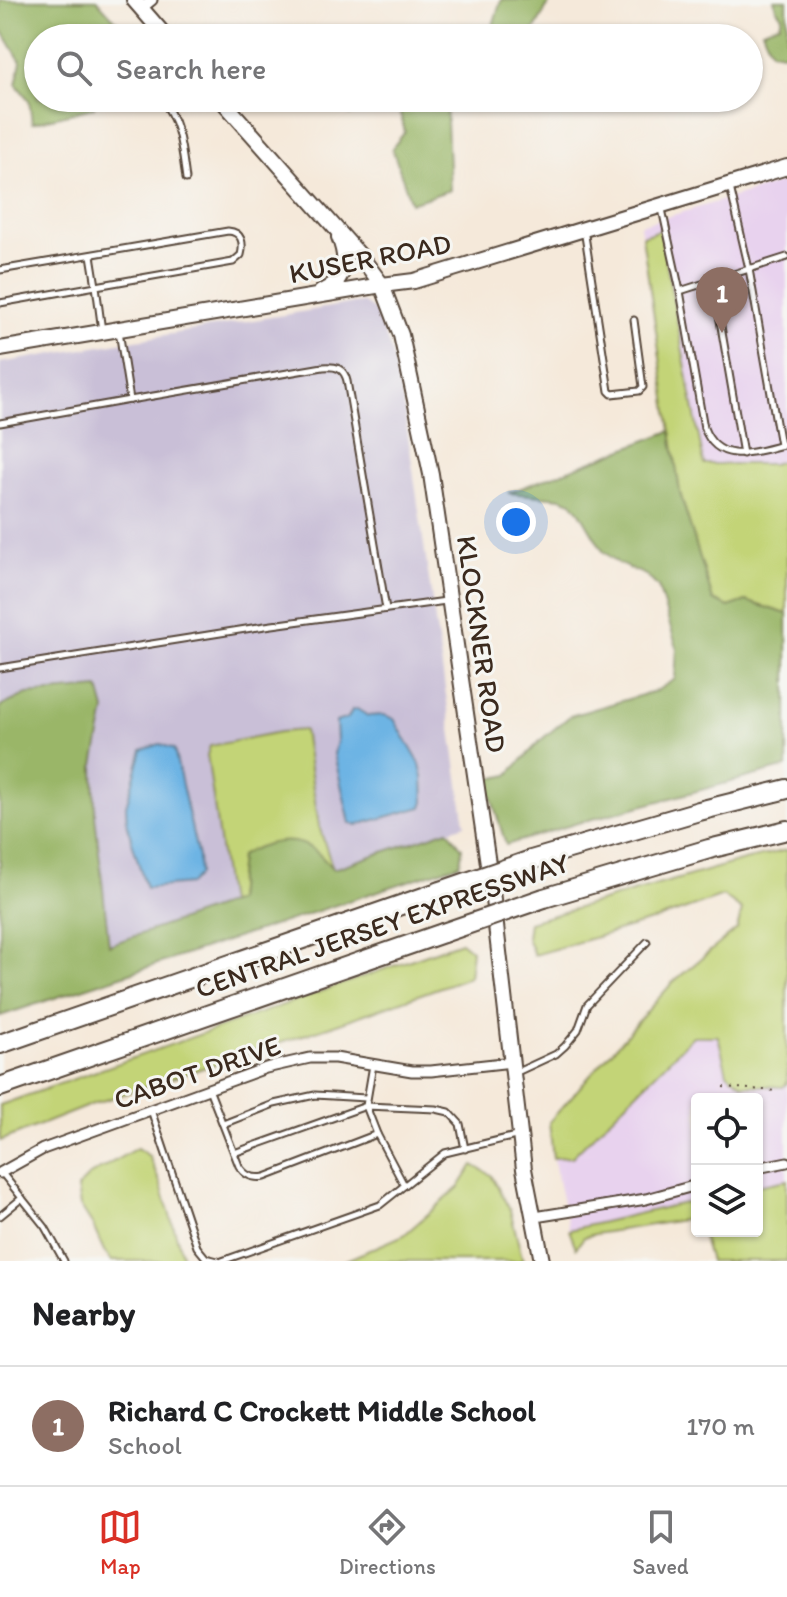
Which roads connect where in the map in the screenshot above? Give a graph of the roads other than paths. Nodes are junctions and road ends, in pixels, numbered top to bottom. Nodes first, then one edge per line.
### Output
1 (142, 3) edge
2 (155, 24) edge
3 (170, 112) edge
4 (232, 112) edge
5 (787, 167) edge
6 (186, 179) dead end
7 (730, 184) junction
8 (661, 204) junction
9 (336, 229) junction
10 (584, 229) junction
11 (91, 255) junction
12 (787, 257) edge
13 (749, 269) junction
14 (0, 270) edge
15 (713, 280) junction
16 (382, 285) junction
17 (96, 286) junction
18 (680, 291) junction
19 (310, 298) junction
20 (0, 303) edge
21 (634, 320) dead end
22 (119, 329) junction
23 (103, 332) junction
24 (0, 349) edge
25 (130, 400) junction
26 (0, 423) edge
27 (783, 445) edge
28 (743, 454) junction
29 (449, 601) junction
30 (386, 609) junction
31 (0, 668) edge
32 (787, 789) edge
33 (785, 830) edge
34 (647, 942) dead end
35 (0, 1044) edge
36 (373, 1064) junction
37 (513, 1068) junction
38 (0, 1087) edge
39 (209, 1089) junction
40 (366, 1102) junction
41 (151, 1110) junction
42 (223, 1124) junction
43 (377, 1134) junction
44 (521, 1134) junction
45 (465, 1149) junction
46 (234, 1153) junction
47 (787, 1162) edge
48 (763, 1167) edge
49 (1, 1173) edge
50 (404, 1185) junction
51 (691, 1187) edge
52 (22, 1198) junction
53 (0, 1216) edge
54 (535, 1217) junction
55 (64, 1261) edge
56 (220, 1261) edge
57 (542, 1261) edge

1 - 2 main road
3 - 6 lane
4 - 9 main road, KLOCKNER ROAD
5 - 7 main road, KUSER ROAD
7 - 8 main road, KUSER ROAD
7 - 13 lane
8 - 10 main road, KUSER ROAD
8 - 18 lane
9 - 16 main road, KLOCKNER ROAD
9 - 19 main road
10 - 16 main road, KUSER ROAD
10 - 21 lane
11 - 14 lane
11 - 17 lane
11 - 17 lane
12 - 13 lane
13 - 15 lane
13 - 27 lane
15 - 18 lane
15 - 28 lane
16 - 19 main road, KUSER ROAD
16 - 29 main road, KLOCKNER ROAD
17 - 20 lane
17 - 23 lane
18 - 28 lane
19 - 22 main road, KUSER ROAD
22 - 23 main road, KUSER ROAD
22 - 25 lane
23 - 24 main road, KUSER ROAD
25 - 26 lane
25 - 30 lane
27 - 28 lane
29 - 30 lane
29 - 37 main road, KLOCKNER ROAD
30 - 31 lane
32 - 35 highway, CENTRAL JERSEY EXPRESSWAY, bridge
33 - 38 highway, CENTRAL JERSEY EXPRESSWAY, bridge
34 - 37 lane
36 - 37 street, CABOT DRIVE
36 - 39 street, CABOT DRIVE
36 - 40 lane
37 - 44 main road, KLOCKNER ROAD
39 - 41 street, CABOT DRIVE
39 - 42 lane
40 - 42 lane
40 - 43 lane
40 - 45 lane
40 - 46 lane
41 - 49 street, CABOT DRIVE
41 - 56 lane
42 - 46 lane
43 - 46 lane
43 - 50 lane
44 - 45 lane
44 - 54 main road, KLOCKNER ROAD
45 - 50 lane
47 - 48 street
49 - 52 lane
50 - 56 lane
51 - 54 street
52 - 53 lane
52 - 55 lane
54 - 57 main road, KLOCKNER ROAD

